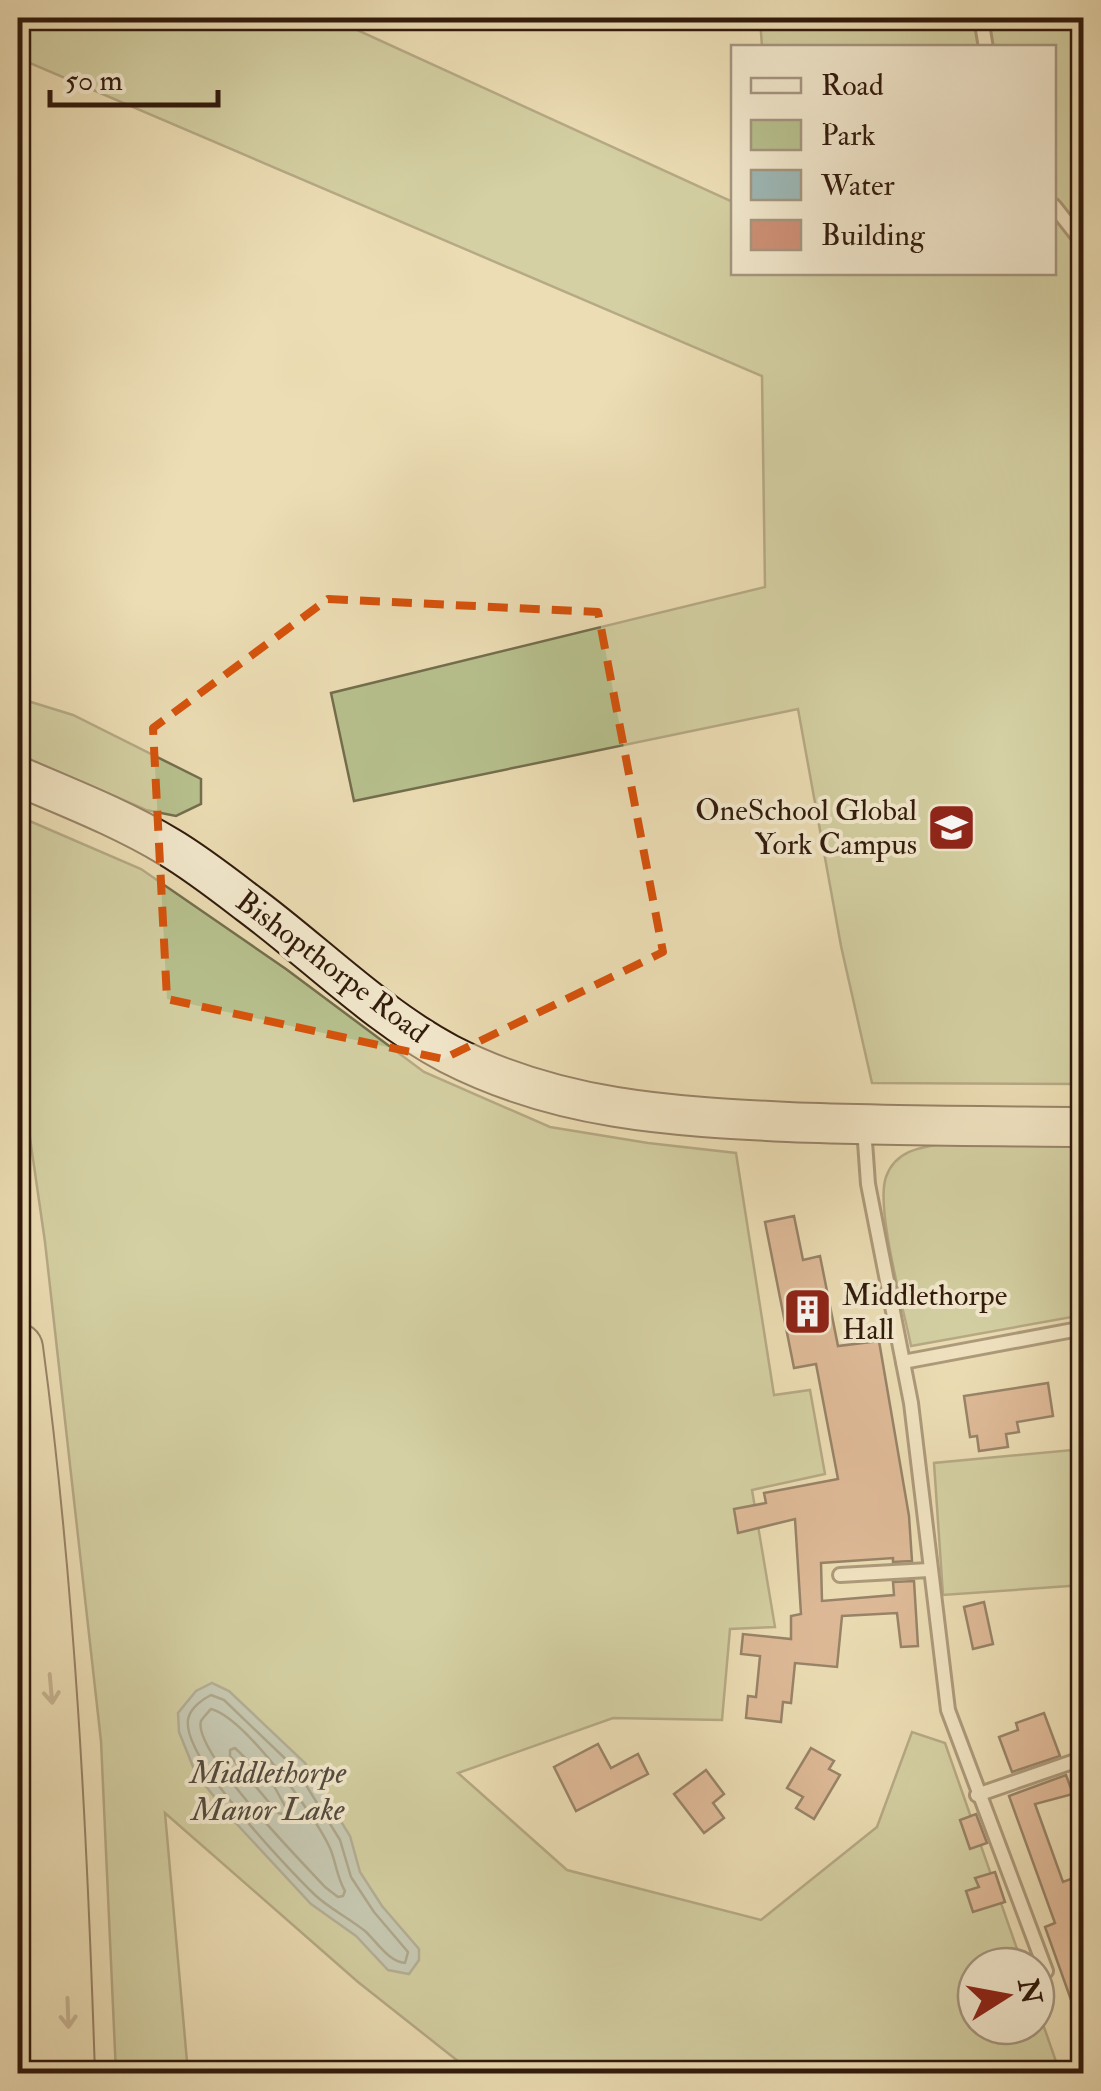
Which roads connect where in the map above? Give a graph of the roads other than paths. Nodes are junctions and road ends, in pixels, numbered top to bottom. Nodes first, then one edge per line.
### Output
1 (981, 18) edge
2 (986, 45) edge
3 (1056, 209) edge
4 (1084, 244) edge
5 (18, 776) edge
6 (864, 1125) junction
7 (1084, 1127) edge
8 (1084, 1328) edge
9 (18, 1348) edge
10 (903, 1362) junction
11 (929, 1570) junction
12 (840, 1576) dead end
13 (18, 1742) edge
14 (1084, 1758) edge
15 (978, 1794) junction
16 (1037, 1946) edge
17 (31, 2074) edge
18 (70, 2074) edge

1 - 2 lane
3 - 4 lane
5 - 6 street, Bishopthorpe Road
6 - 7 street, Bishopthorpe Road
6 - 10 lane
8 - 10 lane
9 -> 18 highway
10 - 11 lane
11 - 12 lane
11 - 15 lane
13 - 17 highway
14 - 15 lane
15 - 16 lane

